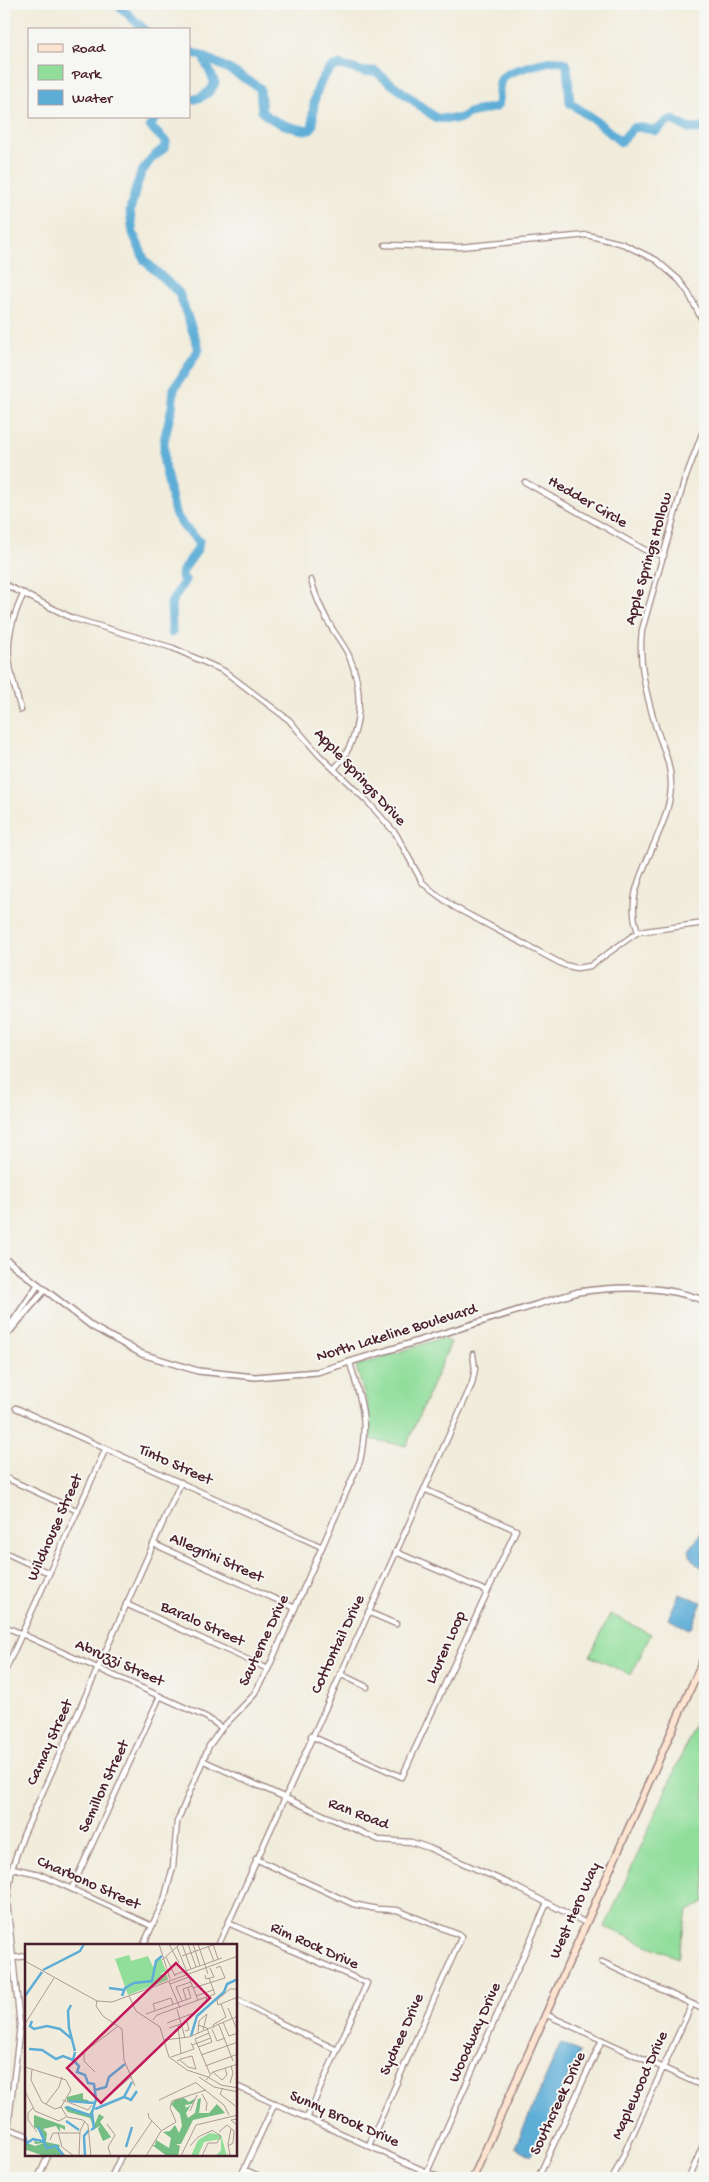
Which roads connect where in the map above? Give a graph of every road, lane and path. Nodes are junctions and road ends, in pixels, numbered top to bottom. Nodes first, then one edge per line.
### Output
1 (385, 245) dead end
2 (705, 326) edge
3 (705, 426) edge
4 (525, 482) dead end
5 (664, 556) junction
6 (311, 580) dead end
7 (4, 584) edge
8 (24, 593) junction
9 (21, 710) dead end
10 (334, 769) junction
11 (705, 923) edge
12 (638, 932) junction
13 (4, 1258) edge
14 (38, 1284) junction
15 (45, 1290) junction
16 (705, 1301) edge
17 (4, 1337) edge
18 (473, 1354) dead end
19 (350, 1362) junction
20 (16, 1408) dead end
21 (106, 1448) junction
22 (4, 1477) edge
23 (181, 1482) junction
24 (424, 1489) junction
25 (78, 1510) junction
26 (154, 1544) junction
27 (322, 1547) junction
28 (4, 1552) edge
29 (396, 1552) junction
30 (49, 1573) junction
31 (486, 1591) junction
32 (126, 1604) junction
33 (295, 1608) junction
34 (368, 1612) junction
35 (396, 1624) dead end
36 (4, 1626) edge
37 (22, 1634) junction
38 (705, 1656) edge
39 (97, 1668) junction
40 (268, 1669) junction
41 (4, 1673) edge
42 (340, 1674) junction
43 (367, 1687) dead end
44 (160, 1696) junction
45 (222, 1728) junction
46 (311, 1736) junction
47 (204, 1760) junction
48 (284, 1797) junction
49 (256, 1859) junction
50 (12, 1868) junction
51 (72, 1888) junction
52 (547, 1903) junction
53 (228, 1922) junction
54 (586, 1923) junction
55 (152, 1926) junction
56 (144, 1944) edge
57 (219, 1944) edge
58 (25, 1956) edge
59 (12, 1958) junction
60 (602, 1962) dead end
61 (238, 2000) edge
62 (692, 2004) junction
63 (705, 2010) edge
64 (545, 2014) junction
65 (602, 2040) junction
66 (337, 2050) junction
67 (663, 2068) junction
68 (238, 2087) edge
69 (705, 2087) edge
70 (275, 2103) junction
71 (307, 2118) junction
72 (25, 2135) edge
73 (705, 2141) edge
74 (369, 2145) junction
75 (48, 2157) edge
76 (121, 2157) edge
77 (245, 2170) junction
78 (427, 2172) junction
79 (38, 2178) edge
80 (112, 2178) edge
81 (240, 2178) edge
82 (264, 2178) edge
83 (440, 2178) edge
84 (473, 2178) edge
85 (538, 2178) edge
86 (613, 2178) edge
87 (688, 2178) edge

1 - 2 street
3 - 5 street, Apple Springs Hollow
4 - 5 street, Hedder Circle
5 - 12 street, Apple Springs Hollow
6 - 10 street
7 - 8 street, Apple Springs Drive
8 - 9 street
8 - 10 street, Apple Springs Drive
10 - 12 street, Apple Springs Drive
11 - 12 street, Apple Springs Drive
13 - 14 street, North Lakeline Boulevard
14 - 15 street, North Lakeline Boulevard
14 - 17 street
15 - 17 street
15 - 19 street, North Lakeline Boulevard
16 - 19 street, North Lakeline Boulevard
18 - 24 street, Cottontail Drive
19 - 27 street, Sauterne Drive
20 - 21 street, Tinto Street
21 - 23 street, Tinto Street
21 - 25 street, Wildhouse Street
22 - 25 street
23 - 26 street, Camay Street
23 - 27 street, Tinto Street
24 - 29 street, Cottontail Drive
24 - 31 street, Lauren Loop
25 - 30 street, Wildhouse Street
26 - 32 street, Camay Street
26 - 33 street, Allegrini Street
27 - 33 street, Sauterne Drive
28 - 30 street
29 - 31 street
29 - 34 street, Cottontail Drive
30 - 37 street, Wildhouse Street
31 - 46 street, Lauren Loop
32 - 39 street, Camay Street
32 - 40 street, Baralo Street
33 - 40 street, Sauterne Drive
34 - 35 street
34 - 42 street, Cottontail Drive
36 - 37 street, Abruzzi Street
37 - 39 street, Abruzzi Street
37 - 41 street, Wildhouse Street
38 - 54 main road, West Hero Way
39 - 44 street, Abruzzi Street
39 - 50 street, Camay Street
40 - 45 street, Sauterne Drive
42 - 43 street
42 - 46 street, Cottontail Drive
44 - 45 street, Abruzzi Street
44 - 51 street, Semillon Street
45 - 47 street, Sauterne Drive
46 - 48 street, Cottontail Drive
47 - 48 street, Ran Road
47 - 55 street, Sauterne Drive
48 - 49 street, Cottontail Drive
48 - 52 street, Ran Road
49 - 53 street, Cottontail Drive
49 - 74 street, Sydnee Drive
50 - 51 street, Charbono Street
50 - 59 street, Camay Street
51 - 55 street, Charbono Street
52 - 54 street, Ran Road
52 - 78 street, Woodway Drive
53 - 57 street, Cottontail Drive
53 - 66 street, Rim Rock Drive
54 - 64 main road, West Hero Way
55 - 56 street, Sauterne Drive
58 - 59 street
59 - 72 street, Camay Street
60 - 62 street
61 - 66 street
62 - 63 street
62 - 67 street, Maplewood Drive
64 - 65 street
64 - 84 main road, West Hero Way
65 - 67 street
65 - 85 street, Southcreek Drive
66 - 71 street, Rim Rock Drive
67 - 69 street
67 - 86 street, Maplewood Drive
68 - 70 street, Sunny Brook Drive
70 - 71 street, Sunny Brook Drive
70 - 77 street
71 - 74 street, Sunny Brook Drive
73 - 87 street
74 - 78 street, Sunny Brook Drive
75 - 79 street
76 - 80 street
77 - 81 street
77 - 82 street
78 - 83 street, Sunny Brook Drive

